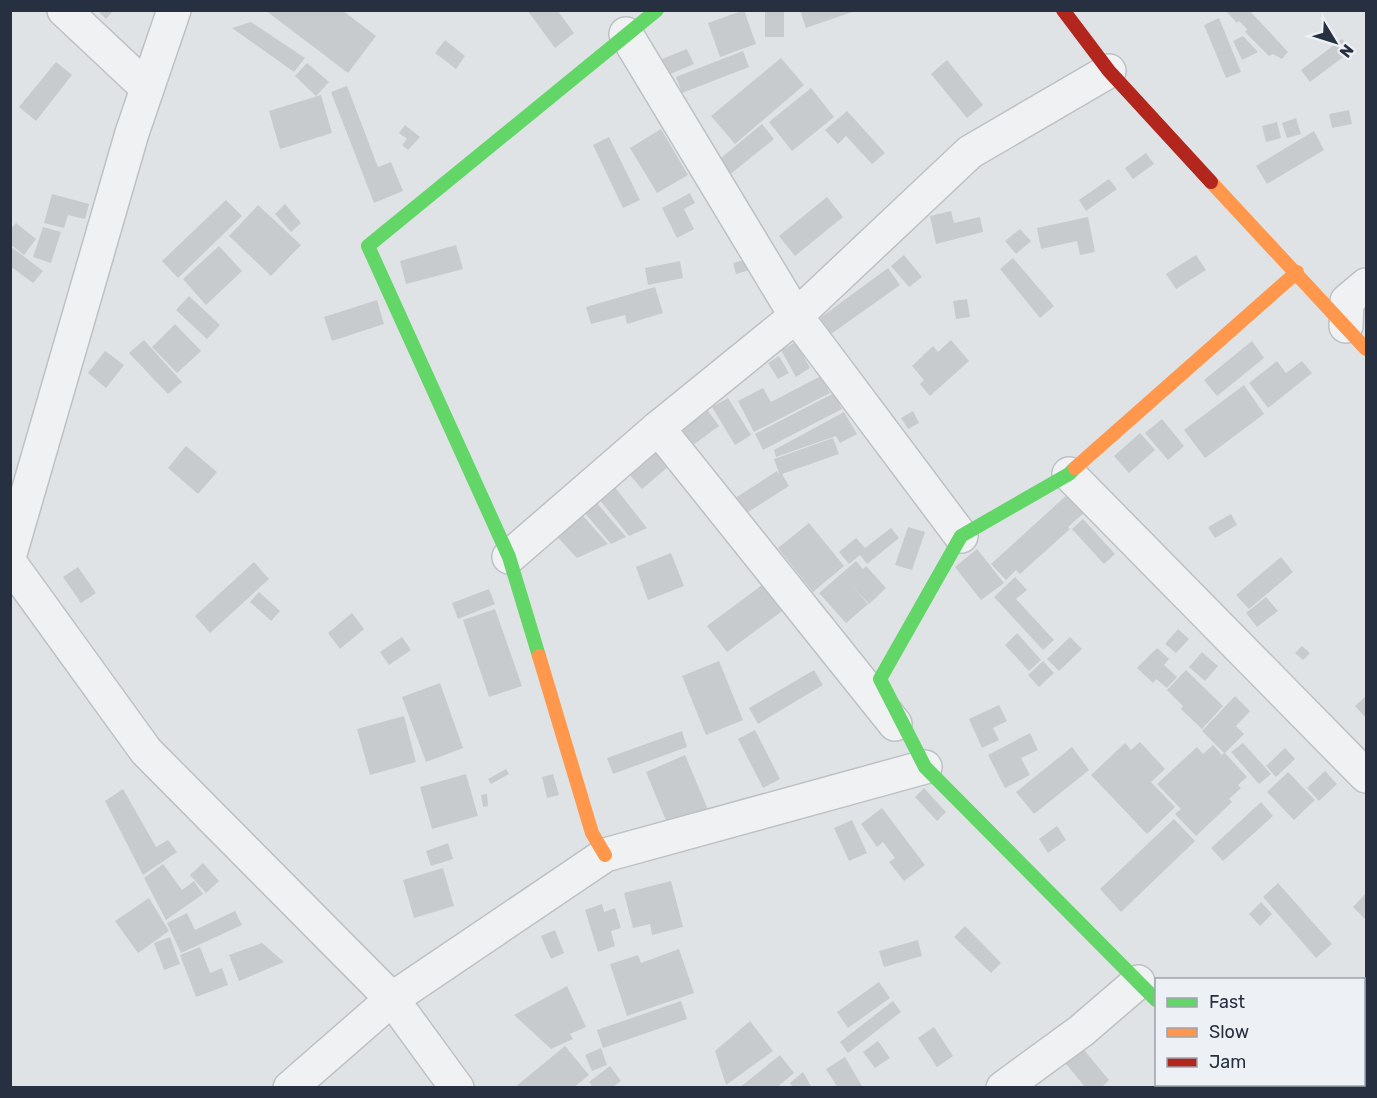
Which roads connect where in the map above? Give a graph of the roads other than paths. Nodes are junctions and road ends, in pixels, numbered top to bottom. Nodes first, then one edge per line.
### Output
1 (64, 10) edge
2 (174, 10) edge
3 (657, 10) edge
4 (1063, 10) edge
5 (626, 34) junction
6 (1109, 71) junction
7 (147, 88) junction
8 (1297, 272) junction
9 (1350, 312) edge
10 (796, 316) junction
11 (658, 428) junction
12 (1069, 474) junction
13 (961, 536) junction
14 (10, 554) edge
15 (509, 557) junction
16 (10, 564) edge
17 (921, 760) junction
18 (1366, 776) edge
19 (599, 844) junction
20 (1147, 991) edge
21 (392, 999) junction
22 (290, 1088) edge
23 (457, 1088) edge
24 (1003, 1088) edge

1 - 7 street
2 - 7 street
3 - 5 street
4 - 6 street
5 - 10 street
5 - 15 street
6 - 8 street
6 - 10 street
7 - 14 street
8 - 9 street
8 - 12 street
10 - 11 street
10 - 13 street
11 - 15 street
11 - 17 street
12 - 13 street
12 - 18 street
13 - 17 street
15 - 19 street
16 - 21 street
17 - 19 street
17 - 20 street
19 - 21 street
20 - 24 street
21 - 22 street
21 - 23 street

